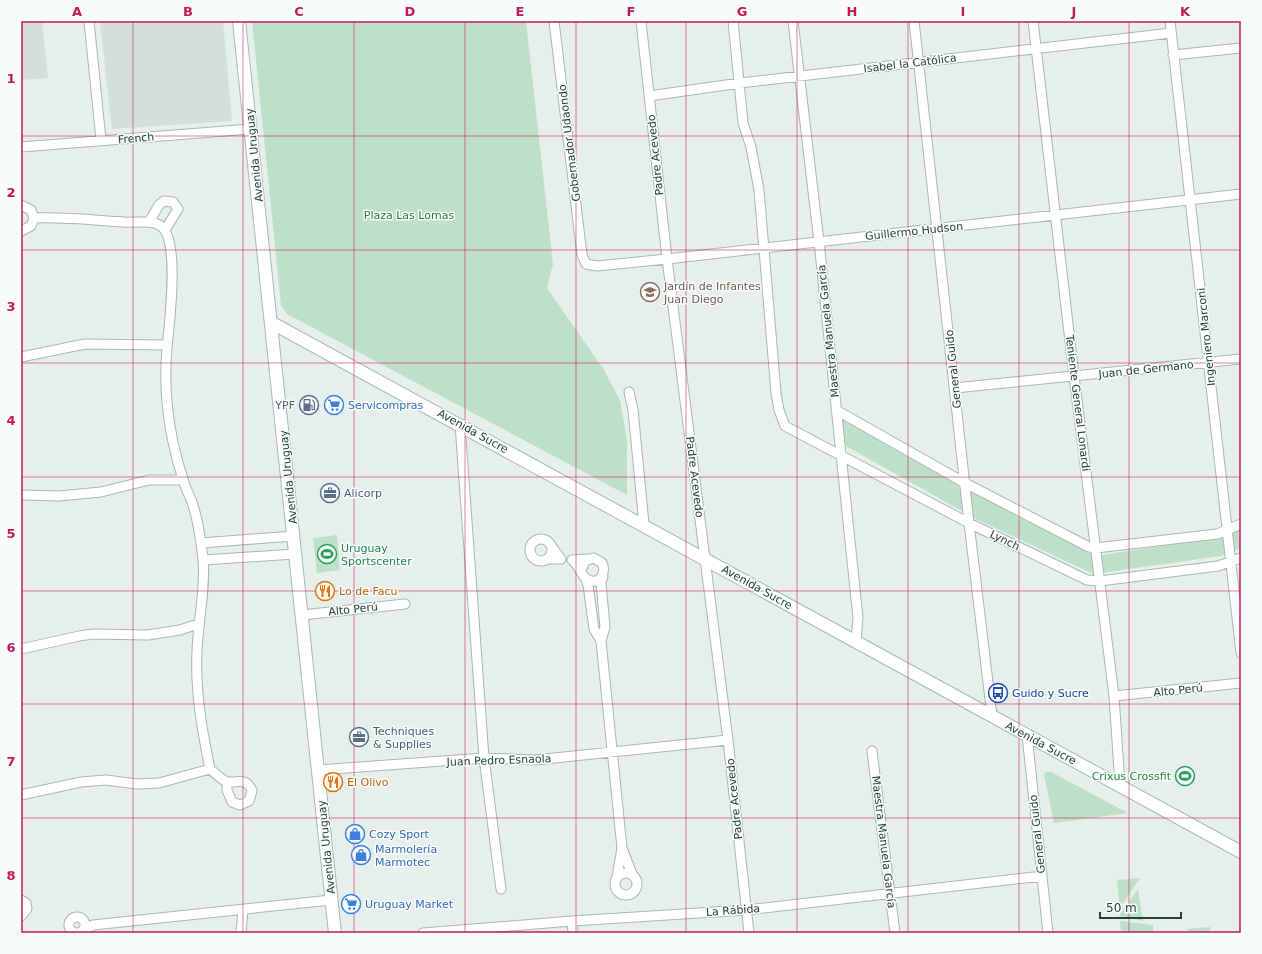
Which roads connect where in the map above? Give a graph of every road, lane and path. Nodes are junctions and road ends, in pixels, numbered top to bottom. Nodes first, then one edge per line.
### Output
1 (89, 21) edge
2 (239, 21) edge
3 (554, 21) edge
4 (641, 21) edge
5 (733, 21) edge
6 (793, 21) edge
7 (914, 21) edge
8 (1033, 21) edge
9 (1170, 21) edge
10 (1171, 33) junction
11 (1036, 48) junction
12 (1241, 48) edge
13 (1173, 55) junction
14 (919, 62) junction
15 (799, 76) junction
16 (740, 83) junction
17 (649, 96) junction
18 (251, 128) junction
19 (101, 140) junction
20 (21, 147) edge
21 (1241, 194) edge
22 (1190, 200) junction
23 (21, 205) edge
24 (1055, 215) junction
25 (34, 218) junction
26 (149, 222) junction
27 (938, 229) junction
28 (165, 230) junction
29 (21, 231) edge
30 (819, 242) junction
31 (765, 248) junction
32 (667, 259) junction
33 (586, 264) joint
34 (272, 323) junction
35 (167, 345) junction
36 (21, 357) edge
37 (1241, 359) edge
38 (1209, 362) junction
39 (1074, 376) junction
40 (955, 388) junction
41 (629, 392) dead end
42 (836, 410) junction
43 (460, 424) junction
44 (841, 455) junction
45 (183, 480) junction
46 (965, 483) junction
47 (21, 494) edge
48 (969, 523) junction
49 (644, 524) junction
50 (1241, 524) edge
51 (1227, 531) junction
52 (294, 536) junction
53 (201, 544) junction
54 (552, 547) junction
55 (1096, 548) junction
56 (295, 554) junction
57 (705, 558) junction
58 (1241, 558) edge
59 (548, 559) junction
60 (561, 559) junction
61 (589, 559) junction
62 (203, 560) junction
63 (572, 560) junction
64 (1231, 562) junction
65 (584, 574) junction
66 (602, 576) junction
67 (1100, 581) junction
68 (405, 604) dead end
69 (302, 614) junction
70 (198, 624) junction
71 (601, 641) junction
72 (856, 641) junction
73 (1241, 643) edge
74 (21, 649) edge
75 (1241, 653) edge
76 (1241, 683) edge
77 (1114, 696) junction
78 (992, 716) junction
79 (1027, 735) junction
80 (728, 740) junction
81 (612, 752) junction
82 (872, 752) dead end
83 (484, 758) junction
84 (210, 769) junction
85 (318, 770) junction
86 (227, 782) dead end
87 (1120, 785) junction
88 (21, 796) edge
89 (622, 848) junction
90 (1241, 852) edge
91 (632, 874) junction
92 (1042, 876) junction
93 (618, 877) junction
94 (501, 889) dead end
95 (891, 894) junction
96 (21, 900) edge
97 (331, 900) junction
98 (243, 910) junction
99 (746, 910) junction
100 (21, 916) edge
101 (572, 921) junction
102 (89, 923) junction
103 (241, 933) edge
104 (335, 933) edge
105 (423, 933) edge
106 (573, 933) edge
107 (749, 933) edge
108 (895, 933) edge
109 (1048, 933) edge

1 - 19 street
2 - 18 main road, Avenida Uruguay
3 - 33 street, Gobernador Udaondo
4 - 17 street, Padre Acevedo
5 - 16 street
6 - 15 street, Maestra Manuela García
7 - 14 street, General Guido
8 - 11 street, Teniente General Lonardi
9 - 10 street, Ingeniero Marconi
10 - 11 street, Isabel la Católica
10 - 13 street, Ingeniero Marconi
11 - 14 street, Isabel la Católica
11 - 24 street, Teniente General Lonardi
12 - 13 street
13 - 22 street, Ingeniero Marconi
14 - 15 street, Isabel la Católica
14 - 27 street, General Guido
15 - 16 street, Isabel la Católica
15 - 30 street, Maestra Manuela García
16 - 17 street, Isabel la Católica
16 - 31 street
17 - 32 street, Padre Acevedo
18 - 19 street, French
18 - 34 main road, Avenida Uruguay
19 - 20 street, French
21 - 22 street, Guillermo Hudson
22 - 24 street, Guillermo Hudson
22 - 38 street, Ingeniero Marconi
23 - 25 street
24 - 27 street, Guillermo Hudson
24 - 39 street, Teniente General Lonardi
25 - 26 street
25 - 29 street
26 - 28 street
26 - 28 street
27 - 30 street, Guillermo Hudson
27 - 40 street, General Guido
28 - 35 street
30 - 31 street, Guillermo Hudson
30 - 42 street, Maestra Manuela García
31 - 32 street, Guillermo Hudson
31 - 44 street, Lynch
32 - 33 street, Guillermo Hudson
32 - 57 street, Padre Acevedo
34 - 43 main road, Avenida Sucre
34 - 52 main road, Avenida Uruguay
35 - 36 street
35 - 45 street
37 - 38 street, Juan de Germano
38 - 39 street, Juan de Germano
38 - 51 street, Ingeniero Marconi
39 - 40 street, Juan de Germano
39 - 55 street, Teniente General Lonardi
40 - 46 street, General Guido
41 - 49 street
42 - 44 street, Maestra Manuela García
42 - 46 street
43 - 49 main road, Avenida Sucre
43 - 83 street
44 - 48 street, Lynch
44 - 72 street, Maestra Manuela García
45 - 47 street
45 - 53 street
46 - 48 street, General Guido
46 - 55 street
48 - 67 street, Lynch
48 - 78 street, General Guido
49 - 57 main road, Avenida Sucre
50 - 51 street
51 - 55 street
51 - 64 street, Ingeniero Marconi
52 - 53 street
52 - 56 main road, Avenida Uruguay
53 - 62 street
54 - 59 street
54 - 59 street
54 - 60 street
55 - 67 street, Teniente General Lonardi
56 - 62 street
56 - 69 main road, Avenida Uruguay
57 - 72 main road, Avenida Sucre
57 - 80 street, Padre Acevedo
58 - 64 street, Lynch
59 - 60 street
60 - 63 street
61 - 63 street
61 - 65 street
61 - 66 street
62 - 70 street
63 - 65 street
64 - 67 street, Lynch
64 - 73 street, Ingeniero Marconi
65 - 66 street
65 - 71 street
66 - 71 street
67 - 77 street, Teniente General Lonardi
68 - 69 street, Alto Perú
69 - 85 main road, Avenida Uruguay
70 - 74 street
70 - 84 street
71 - 81 street
72 - 78 main road, Avenida Sucre
73 - 75 street, Ingeniero Marconi
76 - 77 street, Alto Perú
77 - 87 street, Teniente General Lonardi
78 - 79 main road, Avenida Sucre
79 - 87 main road, Avenida Sucre
79 - 92 street, General Guido
80 - 81 street, Juan Pedro Esnaola
80 - 99 street, Padre Acevedo
81 - 83 street, Juan Pedro Esnaola
81 - 89 street
82 - 95 street, Maestra Manuela García
83 - 85 street, Juan Pedro Esnaola
83 - 94 street
84 - 86 street
84 - 88 street
85 - 97 main road, Avenida Uruguay
87 - 90 main road, Avenida Sucre
89 - 91 street
89 - 93 street
91 - 93 street
91 - 93 street
92 - 95 street, La Rábida
92 - 109 street, General Guido
95 - 99 street, La Rábida
95 - 108 street, Maestra Manuela García
96 - 100 street
97 - 98 street
97 - 104 main road, Avenida Uruguay
98 - 102 street
98 - 103 street
99 - 101 street, La Rábida
99 - 107 street, Padre Acevedo
101 - 105 street, La Rábida
101 - 106 street
102 - 102 street

